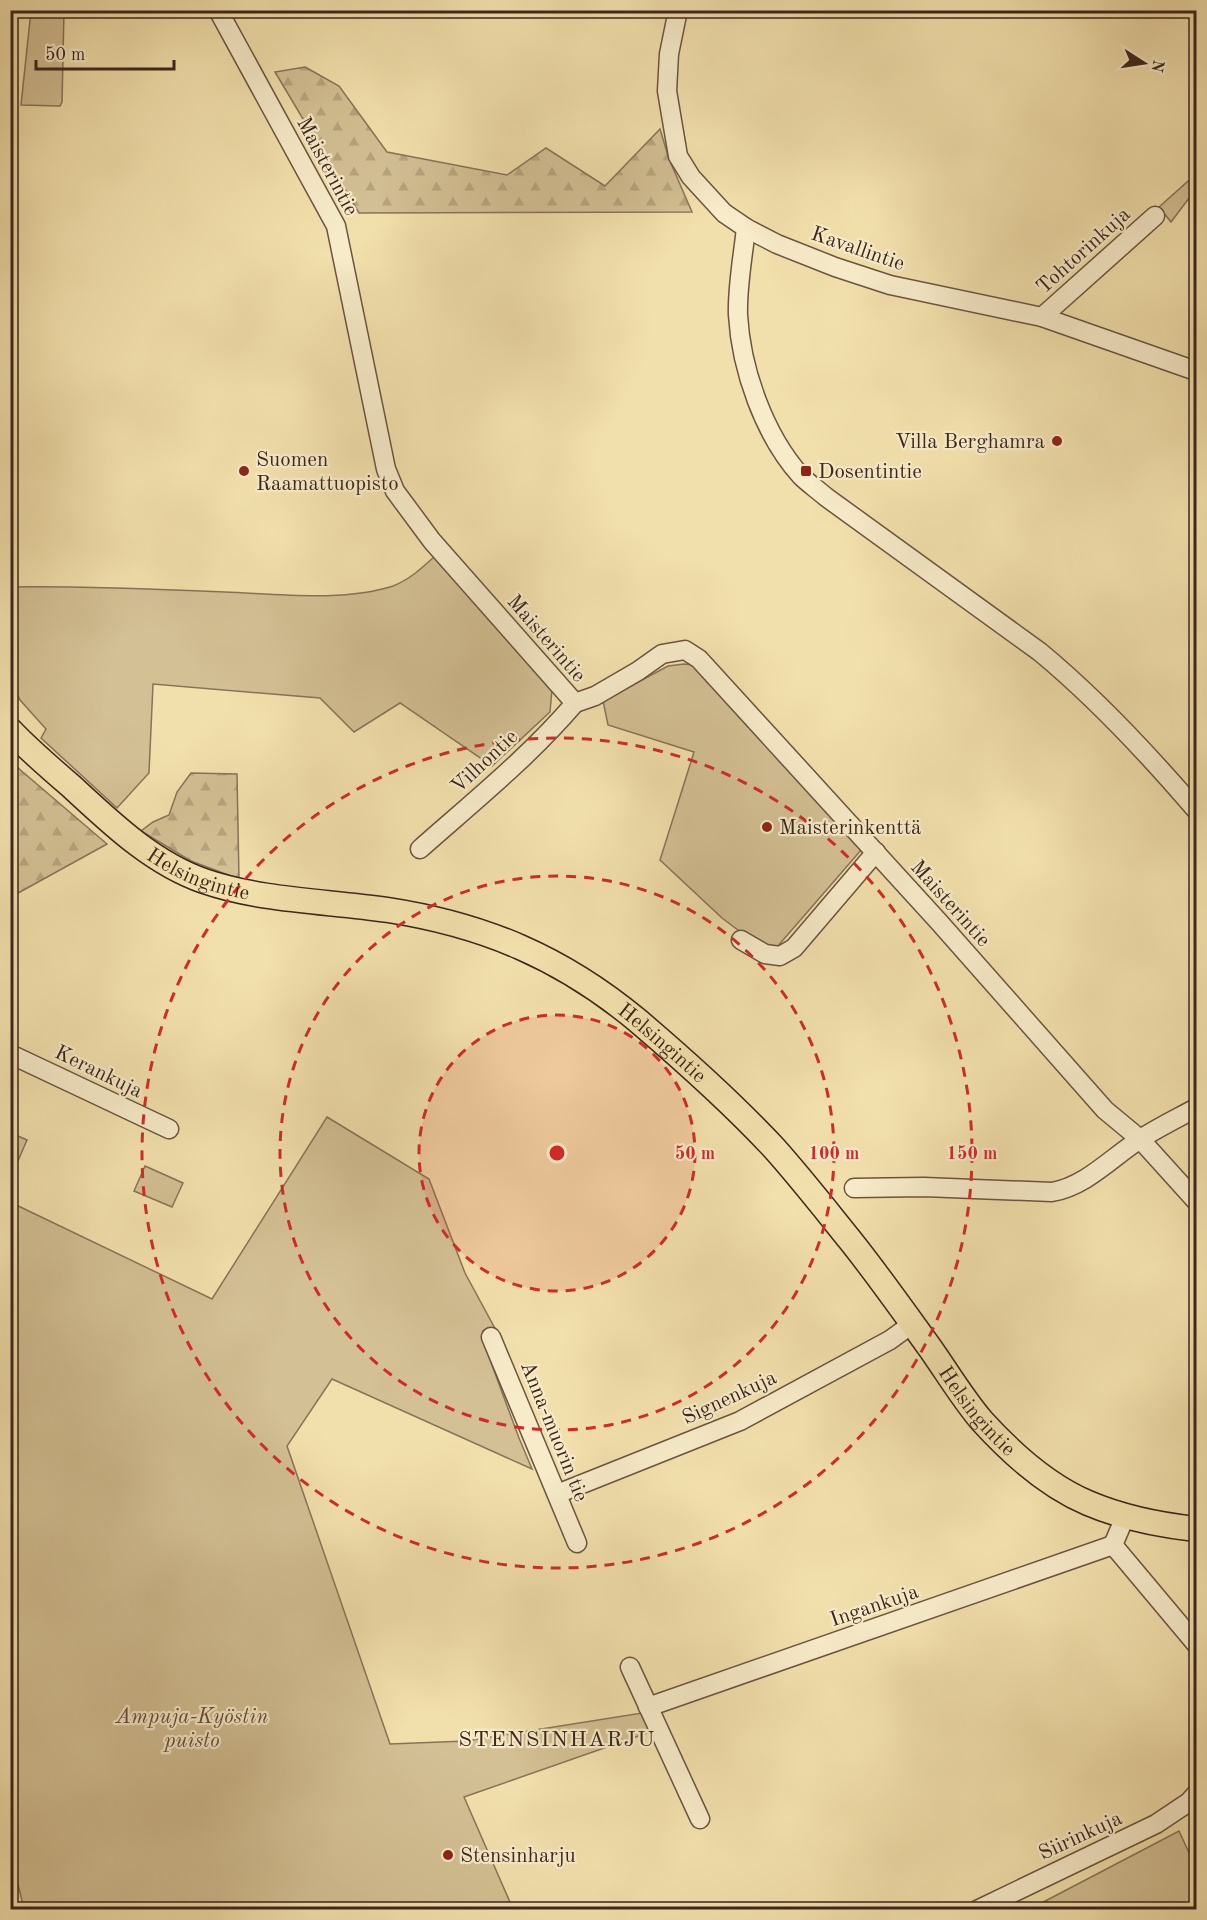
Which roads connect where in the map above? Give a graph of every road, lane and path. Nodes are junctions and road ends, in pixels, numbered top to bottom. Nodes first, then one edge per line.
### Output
1 (218, 10) edge
2 (678, 10) edge
3 (1155, 216) dead end
4 (746, 228) junction
5 (1042, 317) junction
6 (1197, 371) edge
7 (575, 703) junction
8 (10, 730) edge
9 (1197, 810) edge
10 (420, 849) dead end
11 (876, 852) junction
12 (741, 940) dead end
13 (10, 1054) edge
14 (1197, 1108) edge
15 (169, 1129) dead end
16 (1140, 1139) junction
17 (854, 1188) dead end
18 (1197, 1202) edge
19 (912, 1324) junction
20 (491, 1337) dead end
21 (556, 1494) junction
22 (1125, 1517) junction
23 (1197, 1529) edge
24 (577, 1544) dead end
25 (1113, 1545) junction
26 (1197, 1644) edge
27 (630, 1667) dead end
28 (648, 1707) junction
29 (1197, 1794) edge
30 (700, 1819) dead end
31 (977, 1910) edge

1 - 7 street, Maisterintie
2 - 4 street, Kavallintie
3 - 5 street, Tohtorinkuja
4 - 5 street, Kavallintie
4 - 9 street
5 - 6 street, Kavallintie
7 - 10 street, Vilhontie
7 - 11 street, Maisterintie
8 - 19 main road, Helsingintie
11 - 12 street
11 - 16 street, Maisterintie
13 - 15 street, Kerankuja
14 - 16 street
16 - 17 street
16 - 18 street, Maisterintie
19 - 21 street, Signenkuja
19 - 22 main road, Helsingintie
20 - 21 street, Anna-muorin tie
21 - 24 street, Anna-muorin tie
22 - 23 main road, Helsingintie
22 - 25 street
25 - 26 street
25 - 28 street, Ingankuja
27 - 28 street
28 - 30 street
29 - 31 street, Siirinkuja

